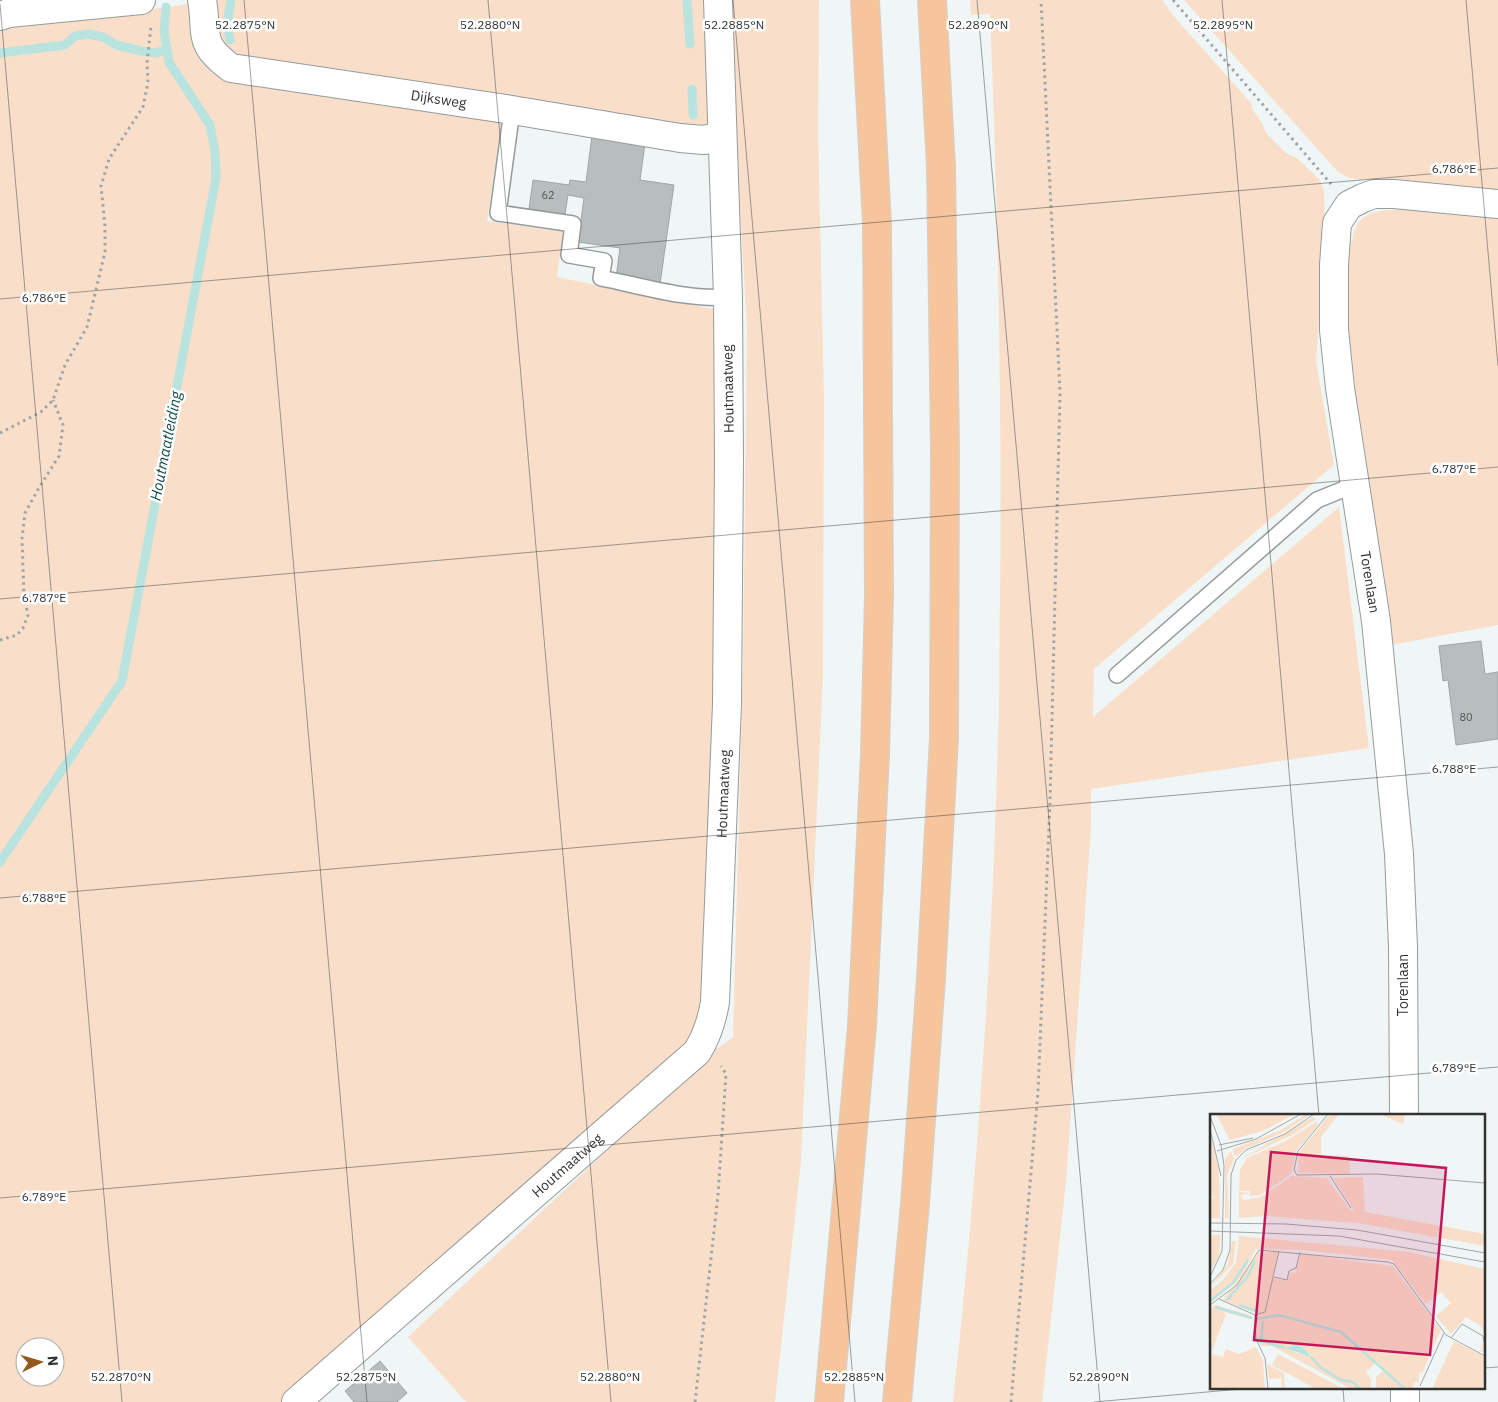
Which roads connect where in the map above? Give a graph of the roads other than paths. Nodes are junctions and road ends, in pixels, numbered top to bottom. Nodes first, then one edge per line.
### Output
1 (141, 0) edge
2 (202, 0) edge
3 (718, 0) edge
4 (865, 0) edge
5 (932, 0) edge
6 (0, 16) edge
7 (512, 110) junction
8 (722, 136) junction
9 (1498, 204) edge
10 (728, 298) junction
11 (1354, 484) junction
12 (1117, 675) dead end
13 (1404, 1114) edge
14 (296, 1402) edge
15 (829, 1402) edge
16 (897, 1402) edge

1 - 6 street
2 - 7 street, Dijksweg
3 - 8 street, Houtmaatweg
4 - 15 highway
5 - 16 highway
7 - 8 street, Dijksweg
7 - 10 lane
8 - 10 street, Houtmaatweg
9 - 11 street, Torenlaan
10 - 14 street, Houtmaatweg
11 - 12 lane
11 - 13 street, Torenlaan

